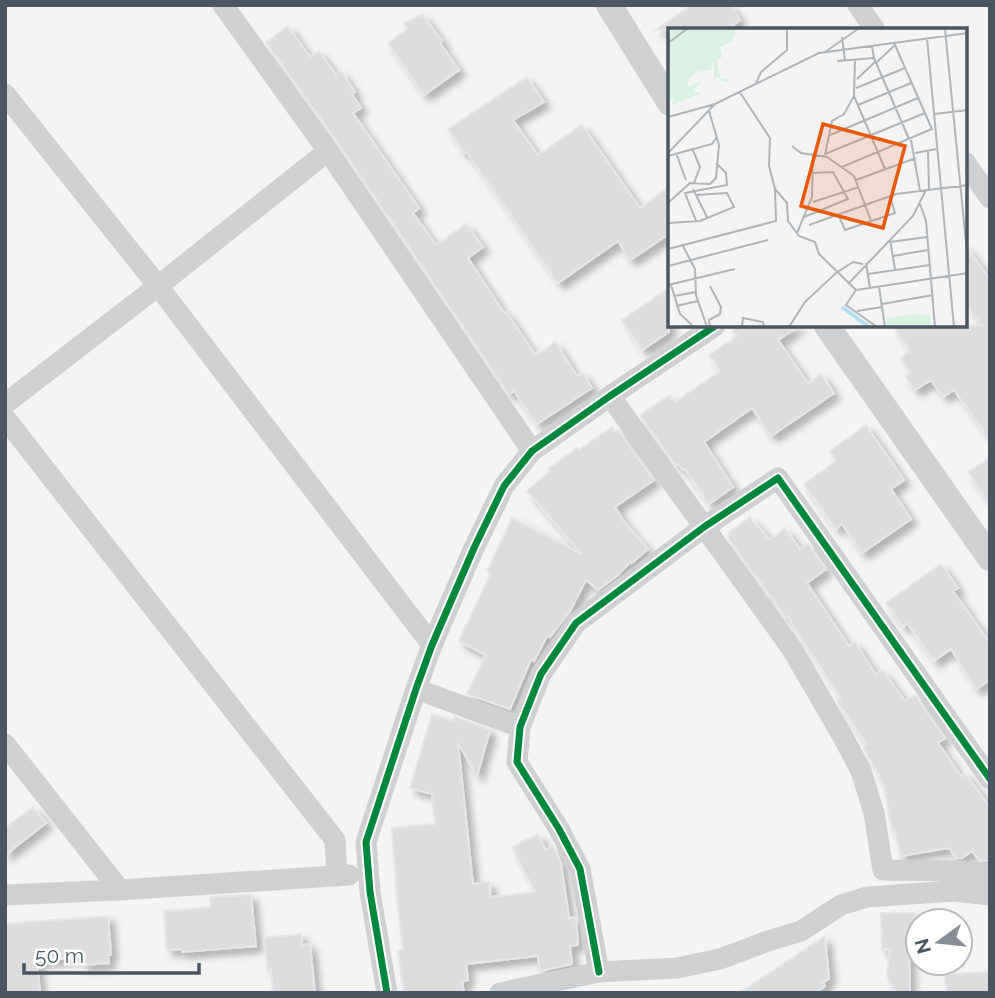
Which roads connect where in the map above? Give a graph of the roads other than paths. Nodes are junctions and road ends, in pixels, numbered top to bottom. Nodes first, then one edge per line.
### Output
1 (223, 5) edge
2 (858, 5) edge
3 (615, 8) edge
4 (874, 28) edge
5 (5, 94) edge
6 (668, 100) edge
7 (327, 151) junction
8 (967, 165) edge
9 (990, 198) edge
10 (158, 286) junction
11 (714, 327) edge
12 (828, 327) edge
13 (610, 396) junction
14 (5, 404) edge
15 (5, 418) edge
16 (532, 452) junction
17 (704, 527) junction
18 (987, 549) edge
19 (432, 645) junction
20 (416, 689) junction
21 (520, 727) junction
22 (5, 744) edge
23 (990, 779) edge
24 (368, 874) junction
25 (990, 874) edge
26 (337, 876) junction
27 (120, 890) junction
28 (5, 895) edge
29 (990, 895) edge
30 (599, 972) junction
31 (387, 993) edge
32 (500, 993) edge

1 - 7 street
2 - 4 street
3 - 6 street
5 - 10 street
7 - 10 street
7 - 16 street
8 - 9 street
10 - 14 street
10 - 19 street
11 - 13 street
12 - 18 street
13 - 16 street
13 - 17 street
15 - 26 street
16 - 19 street
17 - 21 street
17 - 23 street
17 - 25 street
19 - 20 street
20 - 21 street
20 - 24 street
21 - 30 street
22 - 27 street
24 - 26 street
24 - 31 street
26 - 27 street
27 - 28 street
29 - 30 street
30 - 32 street

